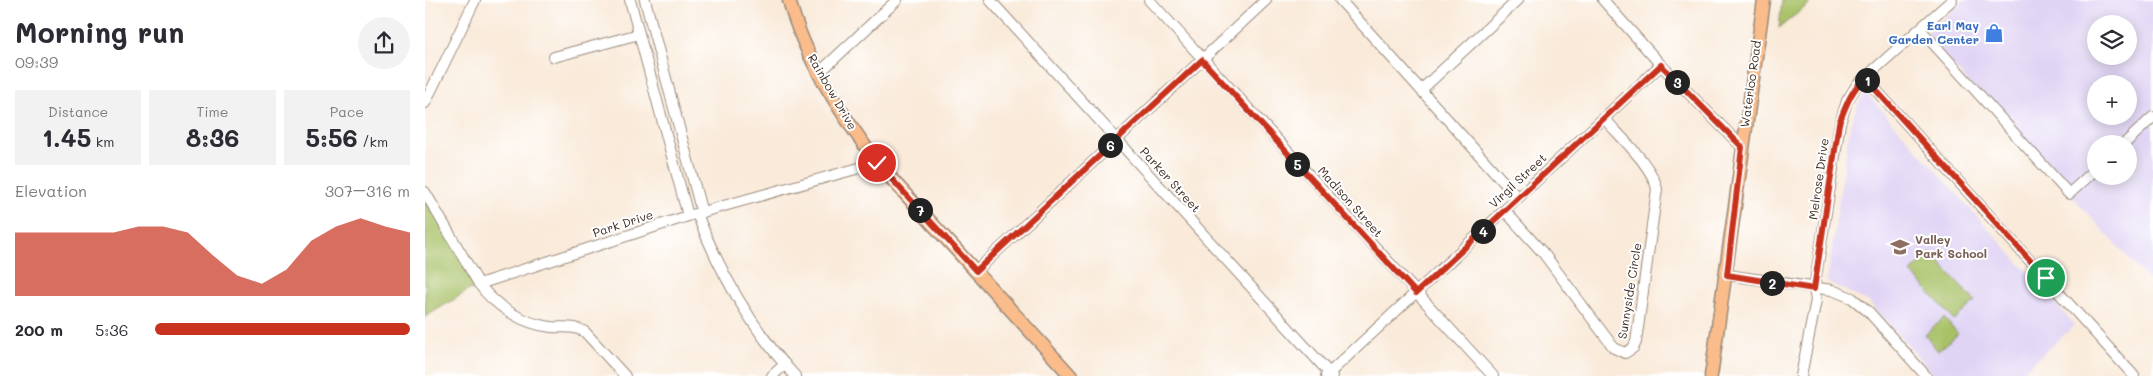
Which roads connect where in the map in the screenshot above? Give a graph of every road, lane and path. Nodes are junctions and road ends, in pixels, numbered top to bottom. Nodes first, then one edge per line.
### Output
1 (475, 0) edge
2 (630, 0) edge
3 (645, 0) edge
4 (789, 0) edge
5 (897, 0) edge
6 (990, 0) edge
7 (1149, 0) edge
8 (1266, 0) edge
9 (1341, 0) edge
10 (1518, 0) edge
11 (1603, 0) edge
12 (1763, 0) edge
13 (1952, 0) edge
14 (1920, 29) junction
15 (639, 34) junction
16 (554, 57) dead end
17 (1202, 60) junction
18 (1661, 65) junction
19 (819, 72) junction
20 (1865, 78) junction
21 (1421, 90) junction
22 (425, 103) edge
23 (2153, 117) edge
24 (1604, 118) junction
25 (2134, 135) edge
26 (1116, 140) junction
27 (1742, 147) junction
28 (877, 163) junction
29 (2087, 177) edge
30 (425, 192) edge
31 (1518, 198) junction
32 (1505, 210) junction
33 (696, 214) junction
34 (976, 271) junction
35 (1727, 275) junction
36 (479, 284) junction
37 (1814, 289) junction
38 (1416, 293) junction
39 (785, 364) junction
40 (1329, 375) edge
41 (625, 376) edge
42 (772, 376) edge
43 (795, 376) edge
44 (1071, 376) edge
45 (1493, 376) edge
46 (1711, 376) edge
47 (1801, 376) edge
48 (1926, 376) edge
49 (2134, 376) edge

1 - 22 street
2 - 15 street
3 - 33 street
4 - 19 main road, Rainbow Drive
5 - 19 street
6 - 26 street, Parker Street
7 - 17 street, Madison Street
8 - 17 street
9 - 21 street
10 - 21 street
11 - 18 street
12 - 27 main road, Waterloo Road
13 - 14 street, Melrose Drive
14 - 20 street, Melrose Drive
14 - 29 street
15 - 16 street
15 - 33 street
17 - 26 street
17 - 38 street, Madison Street
18 - 24 street, Virgil Street
18 - 27 street
19 - 28 main road, Rainbow Drive
20 - 37 street, Melrose Drive
20 - 49 street
21 - 31 street
23 - 25 street
24 - 31 street, Virgil Street
24 - 32 street, Sunnyside Circle
26 - 34 street
26 - 40 street, Parker Street
27 - 35 main road, Waterloo Road
28 - 33 street, Park Drive
28 - 34 main road, Rainbow Drive
30 - 36 street
31 - 32 street, Virgil Street
32 - 38 street, Virgil Street
33 - 36 street, Park Drive
33 - 39 street
34 - 44 main road, Rainbow Drive
35 - 37 street
35 - 46 main road, Waterloo Road
36 - 41 street
37 - 47 street, Melrose Drive
37 - 48 street
38 - 40 street, Virgil Street
38 - 45 street, Madison Street
39 - 42 street
39 - 43 street

